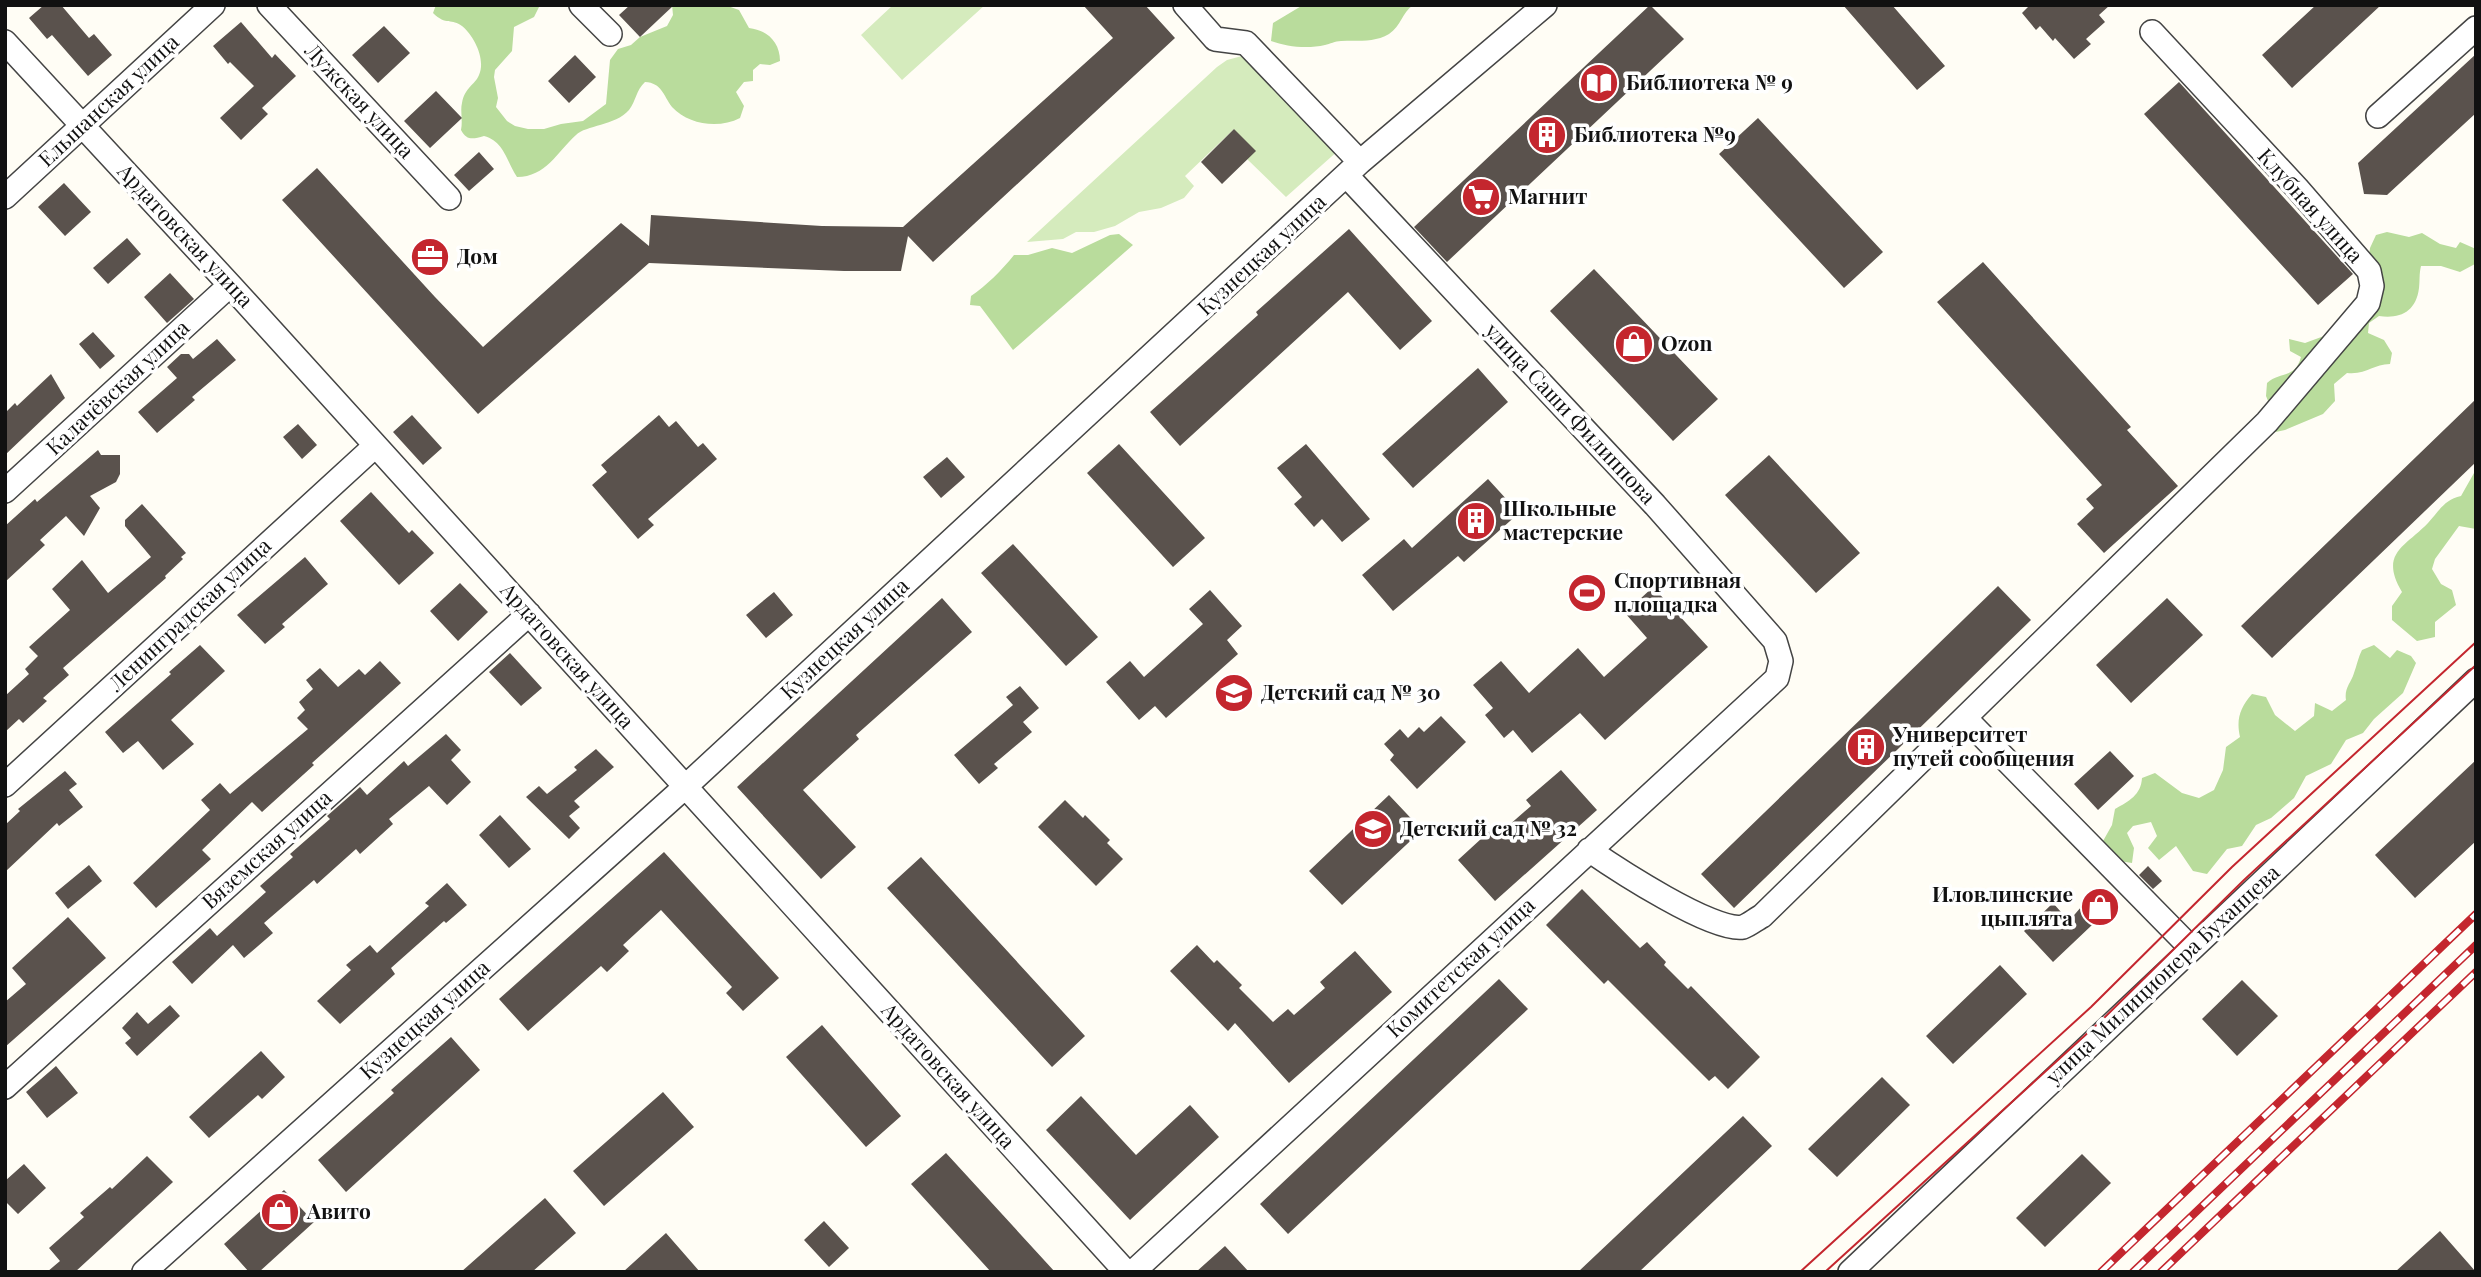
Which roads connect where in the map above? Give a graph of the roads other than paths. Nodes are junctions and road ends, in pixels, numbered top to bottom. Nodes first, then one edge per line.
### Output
1 (213, 5) edge
2 (269, 5) edge
3 (581, 5) edge
4 (1185, 5) edge
5 (1545, 5) edge
6 (2476, 28) edge
7 (2152, 32) dead end
8 (610, 34) dead end
9 (5, 41) edge
10 (2378, 116) dead end
11 (82, 125) junction
12 (1354, 169) junction
13 (5, 197) edge
14 (449, 198) dead end
15 (230, 285) junction
16 (375, 446) junction
17 (5, 491) edge
18 (529, 614) junction
19 (1781, 661) joint
20 (2476, 680) edge
21 (1965, 718) junction
22 (5, 785) edge
23 (685, 787) junction
24 (1589, 850) junction
25 (2191, 948) junction
26 (5, 1087) edge
27 (144, 1272) edge
28 (1126, 1272) edge
29 (1133, 1272) edge
30 (1850, 1272) edge

1 - 11 street, Ельшанская улица
2 - 14 street, Лужская улица
3 - 8 street
4 - 12 street, улица Саши Филиппова
5 - 12 street, Кузнецкая улица
6 - 10 street
7 - 21 street, Клубная улица
9 - 11 street, Ардатовская улица
11 - 13 street, Ельшанская улица
11 - 15 street, Ардатовская улица
12 - 19 street, улица Саши Филиппова
12 - 23 street, Кузнецкая улица
15 - 16 street, Ардатовская улица
15 - 17 street, Калачёвская улица
16 - 18 street, Ардатовская улица
16 - 22 street, Ленинградская улица
18 - 23 street, Ардатовская улица
18 - 26 street, Вяземская улица
19 - 24 street, Комитетская улица
20 - 25 street, улица Милиционера Буханцева
21 - 24 street, Клубная улица
21 - 25 street
23 - 27 street, Кузнецкая улица
23 - 28 street, Ардатовская улица
24 - 29 street, Комитетская улица
25 - 30 street, улица Милиционера Буханцева

